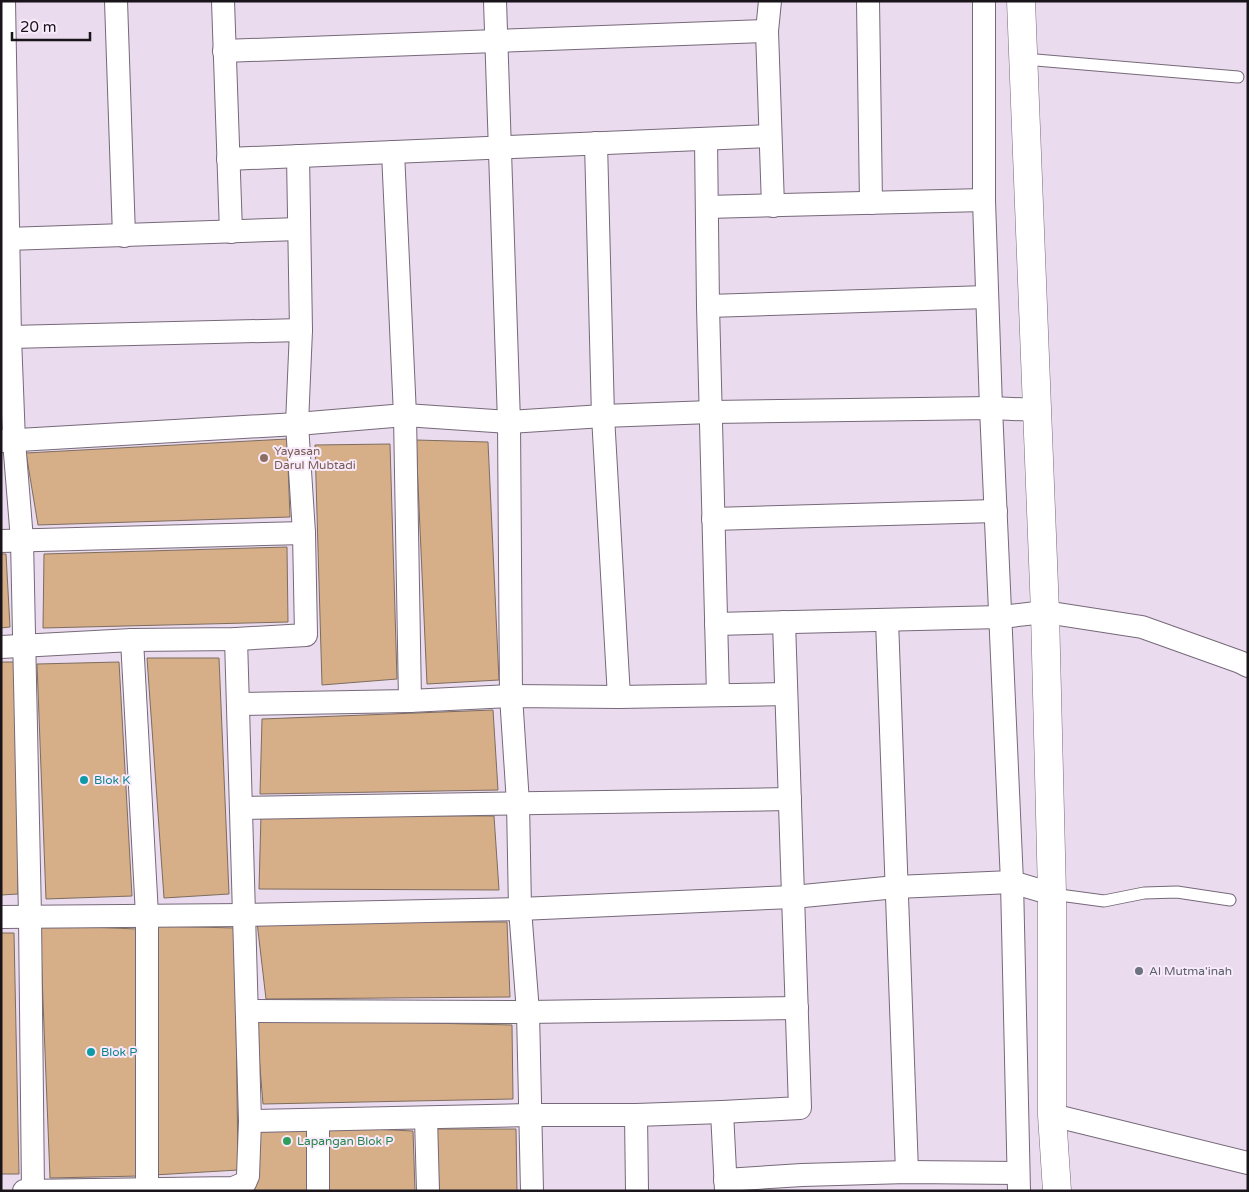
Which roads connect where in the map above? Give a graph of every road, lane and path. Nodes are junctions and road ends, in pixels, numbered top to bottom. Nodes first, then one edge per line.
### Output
1 (4, 1) edge
2 (116, 1) edge
3 (223, 1) edge
4 (495, 1) edge
5 (770, 1) edge
6 (868, 1) edge
7 (984, 1) edge
8 (1021, 1) edge
9 (767, 30) junction
10 (496, 41) junction
11 (224, 51) junction
12 (1024, 60) junction
13 (1238, 77) dead end
14 (770, 136) junction
15 (706, 138) junction
16 (596, 143) junction
17 (500, 147) junction
18 (393, 152) junction
19 (298, 156) junction
20 (228, 159) junction
21 (984, 200) junction
22 (871, 203) junction
23 (773, 206) junction
24 (707, 207) junction
25 (299, 230) junction
26 (231, 232) junction
27 (124, 236) junction
28 (7, 239) junction
29 (987, 297) junction
30 (708, 306) junction
31 (301, 330) junction
32 (10, 337) junction
33 (991, 408) junction
34 (1037, 410) junction
35 (711, 412) junction
36 (405, 415) junction
37 (603, 416) junction
38 (509, 422) junction
39 (297, 424) junction
40 (8, 441) edge
41 (996, 511) junction
42 (713, 519) junction
43 (304, 533) junction
44 (12, 540) edge
45 (1045, 612) junction
46 (1001, 617) junction
47 (887, 620) junction
48 (784, 622) junction
49 (716, 624) junction
50 (236, 639) junction
51 (132, 640) junction
52 (24, 645) junction
53 (1, 647) edge
54 (1248, 666) edge
55 (786, 694) junction
56 (718, 695) junction
57 (511, 696) junction
58 (620, 697) junction
59 (410, 700) junction
60 (238, 704) junction
61 (790, 799) junction
62 (518, 803) junction
63 (241, 808) junction
64 (1012, 882) junction
65 (896, 887) junction
66 (1052, 894) junction
67 (793, 898) junction
68 (1230, 900) dead end
69 (520, 908) junction
70 (244, 915) junction
71 (30, 916) junction
72 (147, 916) junction
73 (1, 917) edge
74 (797, 1008) junction
75 (247, 1011) junction
76 (528, 1012) junction
77 (722, 1112) junction
78 (636, 1115) junction
79 (1052, 1115) junction
80 (530, 1116) junction
81 (426, 1118) junction
82 (318, 1120) junction
83 (250, 1121) junction
84 (1248, 1163) edge
85 (907, 1172) junction
86 (1019, 1182) edge
87 (725, 1185) edge
88 (147, 1189) junction
89 (24, 1191) edge
90 (33, 1191) edge
91 (318, 1191) edge
92 (428, 1191) edge
93 (532, 1191) edge
94 (637, 1191) edge
95 (1057, 1191) edge

1 - 28 street
2 - 27 street
3 - 11 street
4 - 10 street
5 - 9 street
6 - 22 street
7 - 21 street
8 - 12 street
9 - 10 street
9 - 14 street
10 - 11 street
10 - 17 street
11 - 20 street
12 - 13 lane
12 - 34 street
14 - 15 street
14 - 23 street
15 - 16 street
15 - 24 street
16 - 17 street
16 - 37 street
17 - 18 street
17 - 38 street
18 - 19 street
18 - 36 street
19 - 20 street
19 - 25 street
20 - 26 street
21 - 22 street
21 - 29 street
22 - 23 street
23 - 24 street
24 - 30 street
25 - 26 street
25 - 31 street
26 - 27 street
27 - 28 street
28 - 32 street
29 - 30 street
29 - 33 street
30 - 35 street
31 - 32 street
31 - 39 street
32 - 40 street
33 - 34 street
33 - 35 street
33 - 41 street
34 - 45 street
35 - 37 street
35 - 42 street
36 - 38 street
36 - 39 street
36 - 59 street
37 - 38 street
37 - 58 street
38 - 57 street
39 - 40 street
39 - 43 street
40 - 44 street
41 - 42 street
41 - 46 street
42 - 49 street
43 - 44 street
43 - 50 street
44 - 52 street
45 - 46 street
45 - 54 street
45 - 66 street
46 - 47 street
46 - 64 street
47 - 48 street
47 - 65 street
48 - 49 street
48 - 55 street
49 - 56 street
50 - 51 street
50 - 60 street
51 - 52 street
51 - 72 street
52 - 53 street
52 - 71 street
55 - 56 street
55 - 61 street
56 - 58 street
57 - 58 street
57 - 59 street
57 - 62 street
59 - 60 street
60 - 63 street
61 - 62 street
61 - 67 street
62 - 63 street
62 - 69 street
63 - 70 street
64 - 65 street
64 - 66 street
64 - 86 street
65 - 67 street
65 - 85 street
66 - 68 lane
66 - 79 street
67 - 69 street
67 - 74 street
69 - 70 street
69 - 76 street
70 - 72 street
70 - 75 street
71 - 72 street
71 - 73 street
71 - 90 street
72 - 88 street
74 - 76 street
74 - 77 street
75 - 76 street
75 - 83 street
76 - 80 street
77 - 78 street
77 - 87 street
78 - 80 street
78 - 94 street
79 - 84 street
79 - 95 street
80 - 81 street
80 - 93 street
81 - 82 street
81 - 92 street
82 - 83 street
82 - 91 street
83 - 88 street
85 - 86 street
85 - 87 street
88 - 90 street
89 - 90 street

